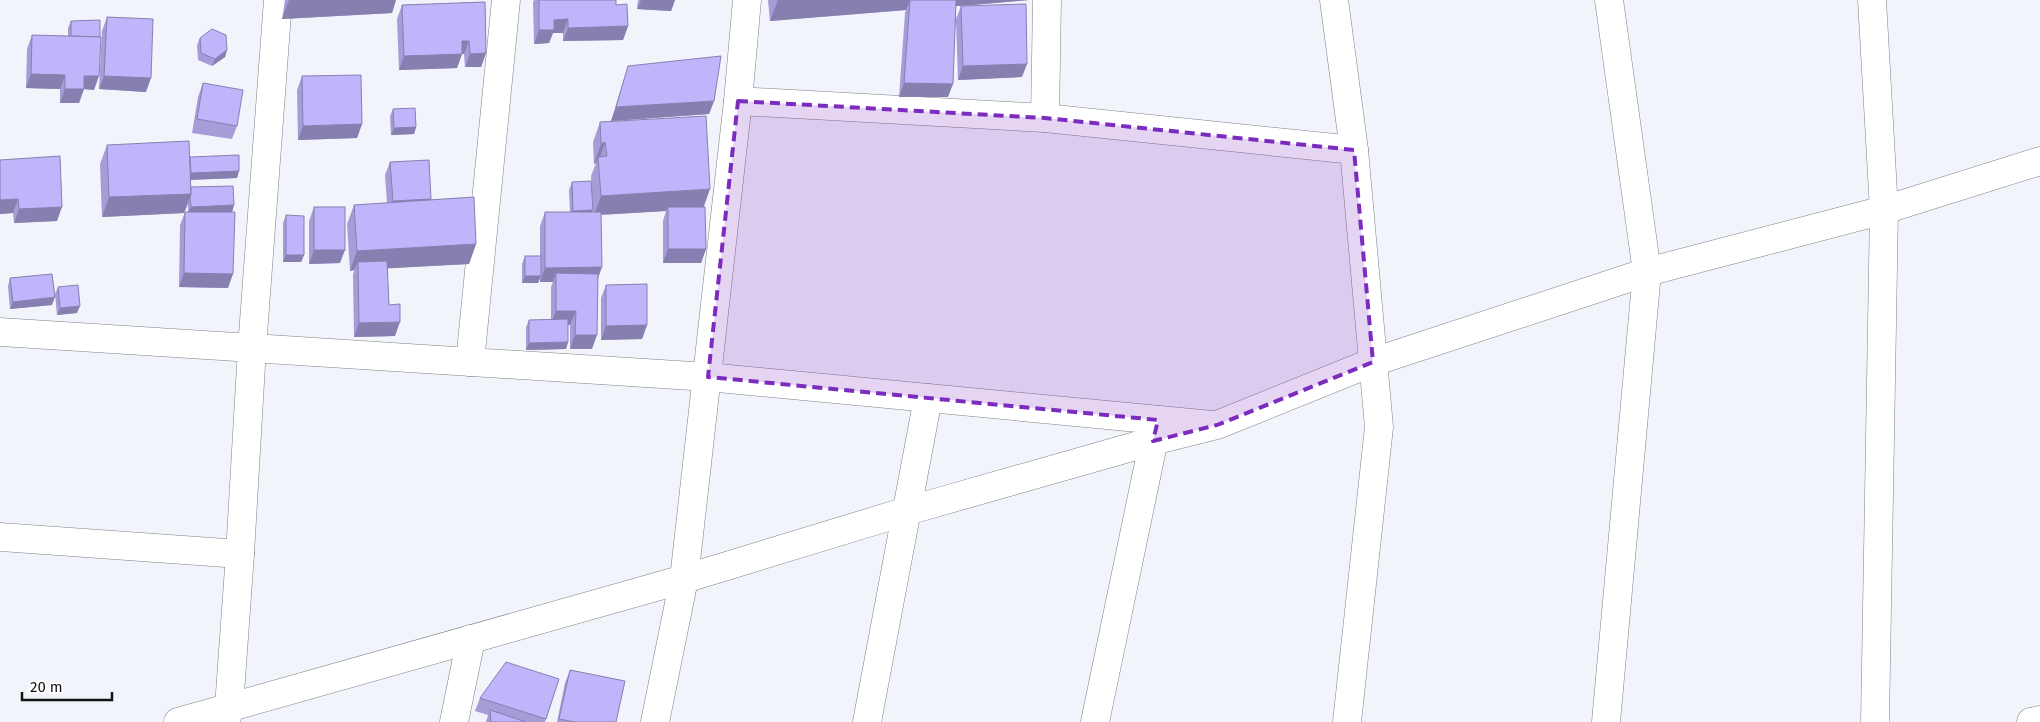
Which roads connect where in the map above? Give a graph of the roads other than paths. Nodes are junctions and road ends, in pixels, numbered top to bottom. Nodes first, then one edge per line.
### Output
1 (278, 0) edge
2 (506, 0) edge
3 (747, 0) edge
4 (1047, 0) edge
5 (1334, 0) edge
6 (1610, 0) edge
7 (1872, 0) edge
8 (738, 101) junction
9 (1045, 118) junction
10 (1354, 150) junction
11 (2040, 161) edge
12 (1884, 210) junction
13 (1647, 272) junction
14 (0, 332) edge
15 (252, 348) junction
16 (470, 362) junction
17 (1373, 362) junction
18 (708, 377) junction
19 (928, 398) junction
20 (1156, 430) junction
21 (907, 511) junction
22 (0, 537) edge
23 (240, 554) junction
24 (684, 579) junction
25 (471, 639) junction
26 (228, 715) edge
27 (2040, 720) edge
28 (178, 722) edge
29 (454, 722) edge
30 (655, 722) edge
31 (867, 722) edge
32 (1095, 722) edge
33 (1347, 722) edge
34 (1606, 722) edge
35 (1875, 722) edge
36 (2031, 722) edge

1 - 15 street
2 - 16 street
3 - 8 street
4 - 9 street
5 - 10 street
6 - 13 street
7 - 12 street
8 - 9 street
8 - 18 street
9 - 10 street
10 - 17 street
11 - 12 street
12 - 13 street
12 - 35 street
13 - 17 street
13 - 34 street
14 - 15 street
15 - 16 street
15 - 23 street
16 - 18 street
17 - 20 street
17 - 33 street
18 - 19 street
18 - 24 street
19 - 20 street
19 - 21 street
20 - 21 street
20 - 32 street
21 - 24 street
21 - 31 street
22 - 23 street
23 - 26 street
24 - 25 street
24 - 30 street
25 - 26 street
25 - 29 street
26 - 28 street
27 - 36 street

